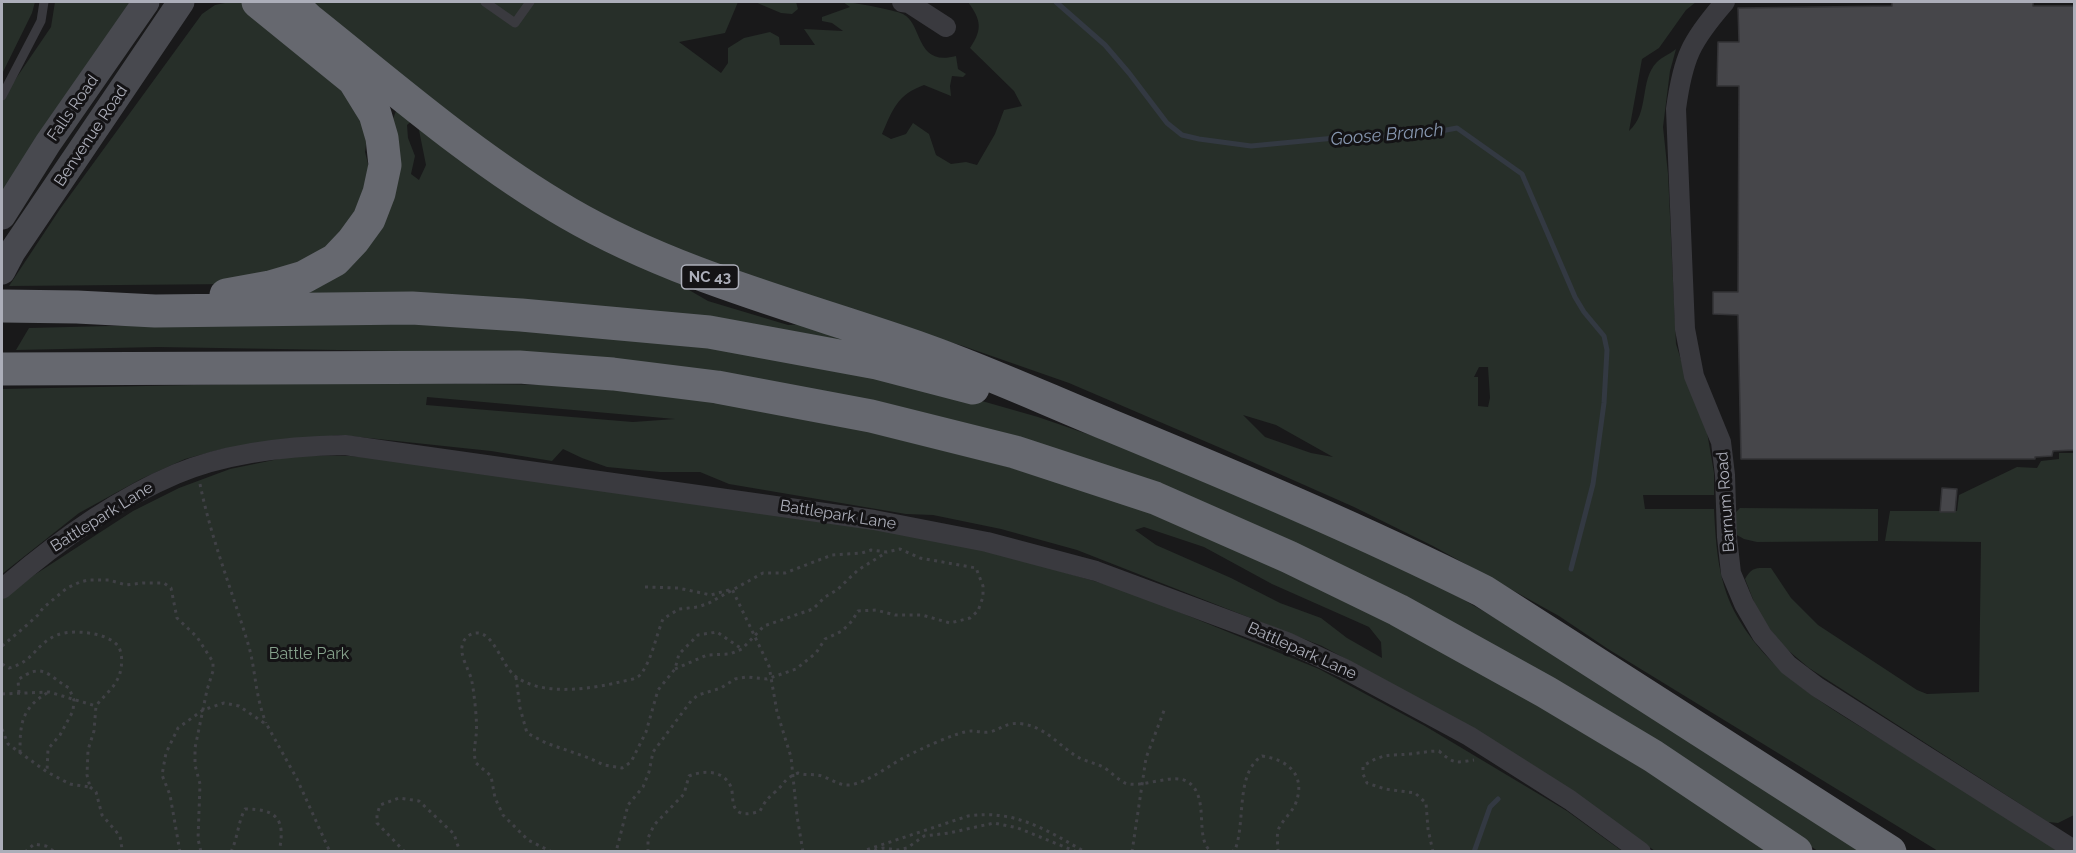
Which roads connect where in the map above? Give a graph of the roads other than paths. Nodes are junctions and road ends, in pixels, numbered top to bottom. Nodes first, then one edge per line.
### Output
1 (44, 2) edge
2 (146, 2) edge
3 (181, 2) edge
4 (258, 2) edge
5 (290, 2) edge
6 (485, 2) edge
7 (530, 2) edge
8 (902, 2) edge
9 (1725, 2) edge
10 (946, 27) dead end
11 (2, 96) edge
12 (2, 216) edge
13 (2, 271) edge
14 (2, 306) edge
15 (67, 306) junction
16 (12, 369) edge
17 (1183, 456) junction
18 (2, 589) edge
19 (2074, 850) edge
20 (1641, 852) edge
21 (1796, 852) edge
22 (1890, 852) edge

1 - 11 lane
2 - 12 main road, Falls Road
3 - 13 main road, Benvenue Road
4 - 15 highway
5 - 17 highway, NC 43
6 - 7 lane
8 - 10 street
9 - 19 street, Barnum Road
14 - 15 highway
15 - 17 highway
16 - 21 highway
17 - 22 highway
18 - 20 street, Battlepark Lane

